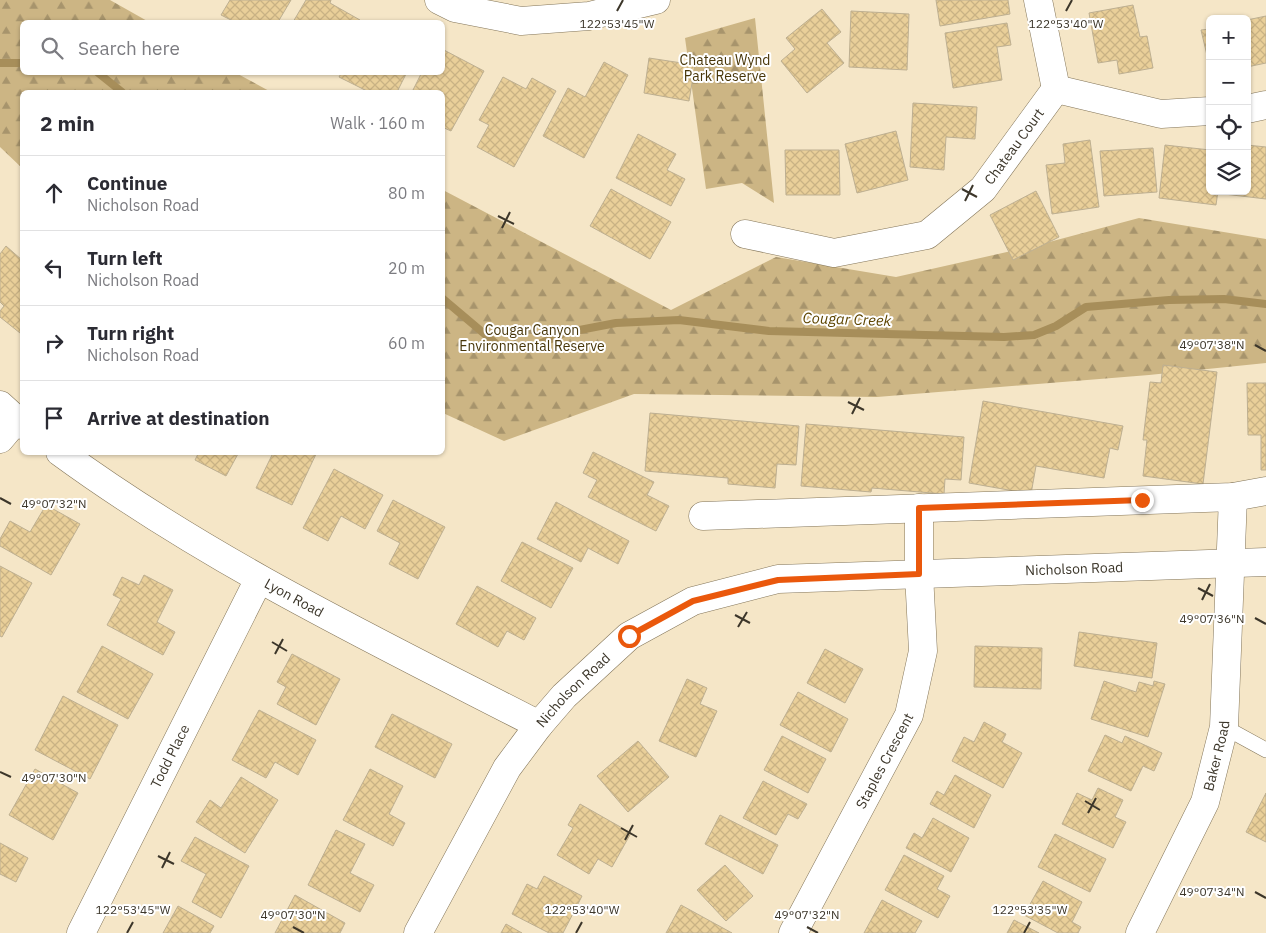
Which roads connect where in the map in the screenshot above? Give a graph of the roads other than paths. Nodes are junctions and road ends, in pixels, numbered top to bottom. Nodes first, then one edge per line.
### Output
1 (440, 0) edge
2 (656, 0) edge
3 (1038, 0) edge
4 (1056, 89) junction
5 (1266, 105) edge
6 (1251, 108) edge
7 (1206, 111) edge
8 (745, 234) dead end
9 (64, 455) edge
10 (1266, 491) edge
11 (1233, 497) junction
12 (919, 508) junction
13 (703, 516) dead end
14 (1266, 562) edge
15 (1229, 564) junction
16 (919, 574) junction
17 (259, 579) junction
18 (539, 725) junction
19 (1224, 728) junction
20 (1266, 750) edge
21 (80, 933) edge
22 (418, 933) edge
23 (793, 933) edge
24 (1140, 933) edge

1 - 2 street
3 - 4 street
4 - 7 street
4 - 8 street, Chateau Court
5 - 6 street
9 - 17 street, Lyon Road
10 - 11 street
11 - 12 street
11 - 15 street
12 - 13 street
12 - 16 street
14 - 15 street, Nicholson Road
15 - 16 street, Nicholson Road
15 - 19 street, Baker Road
16 - 18 street, Nicholson Road
16 - 23 street, Staples Crescent
17 - 18 street, Lyon Road
17 - 21 street, Todd Place
18 - 22 street, Nicholson Road
19 - 20 lane
19 - 24 street, Baker Road

